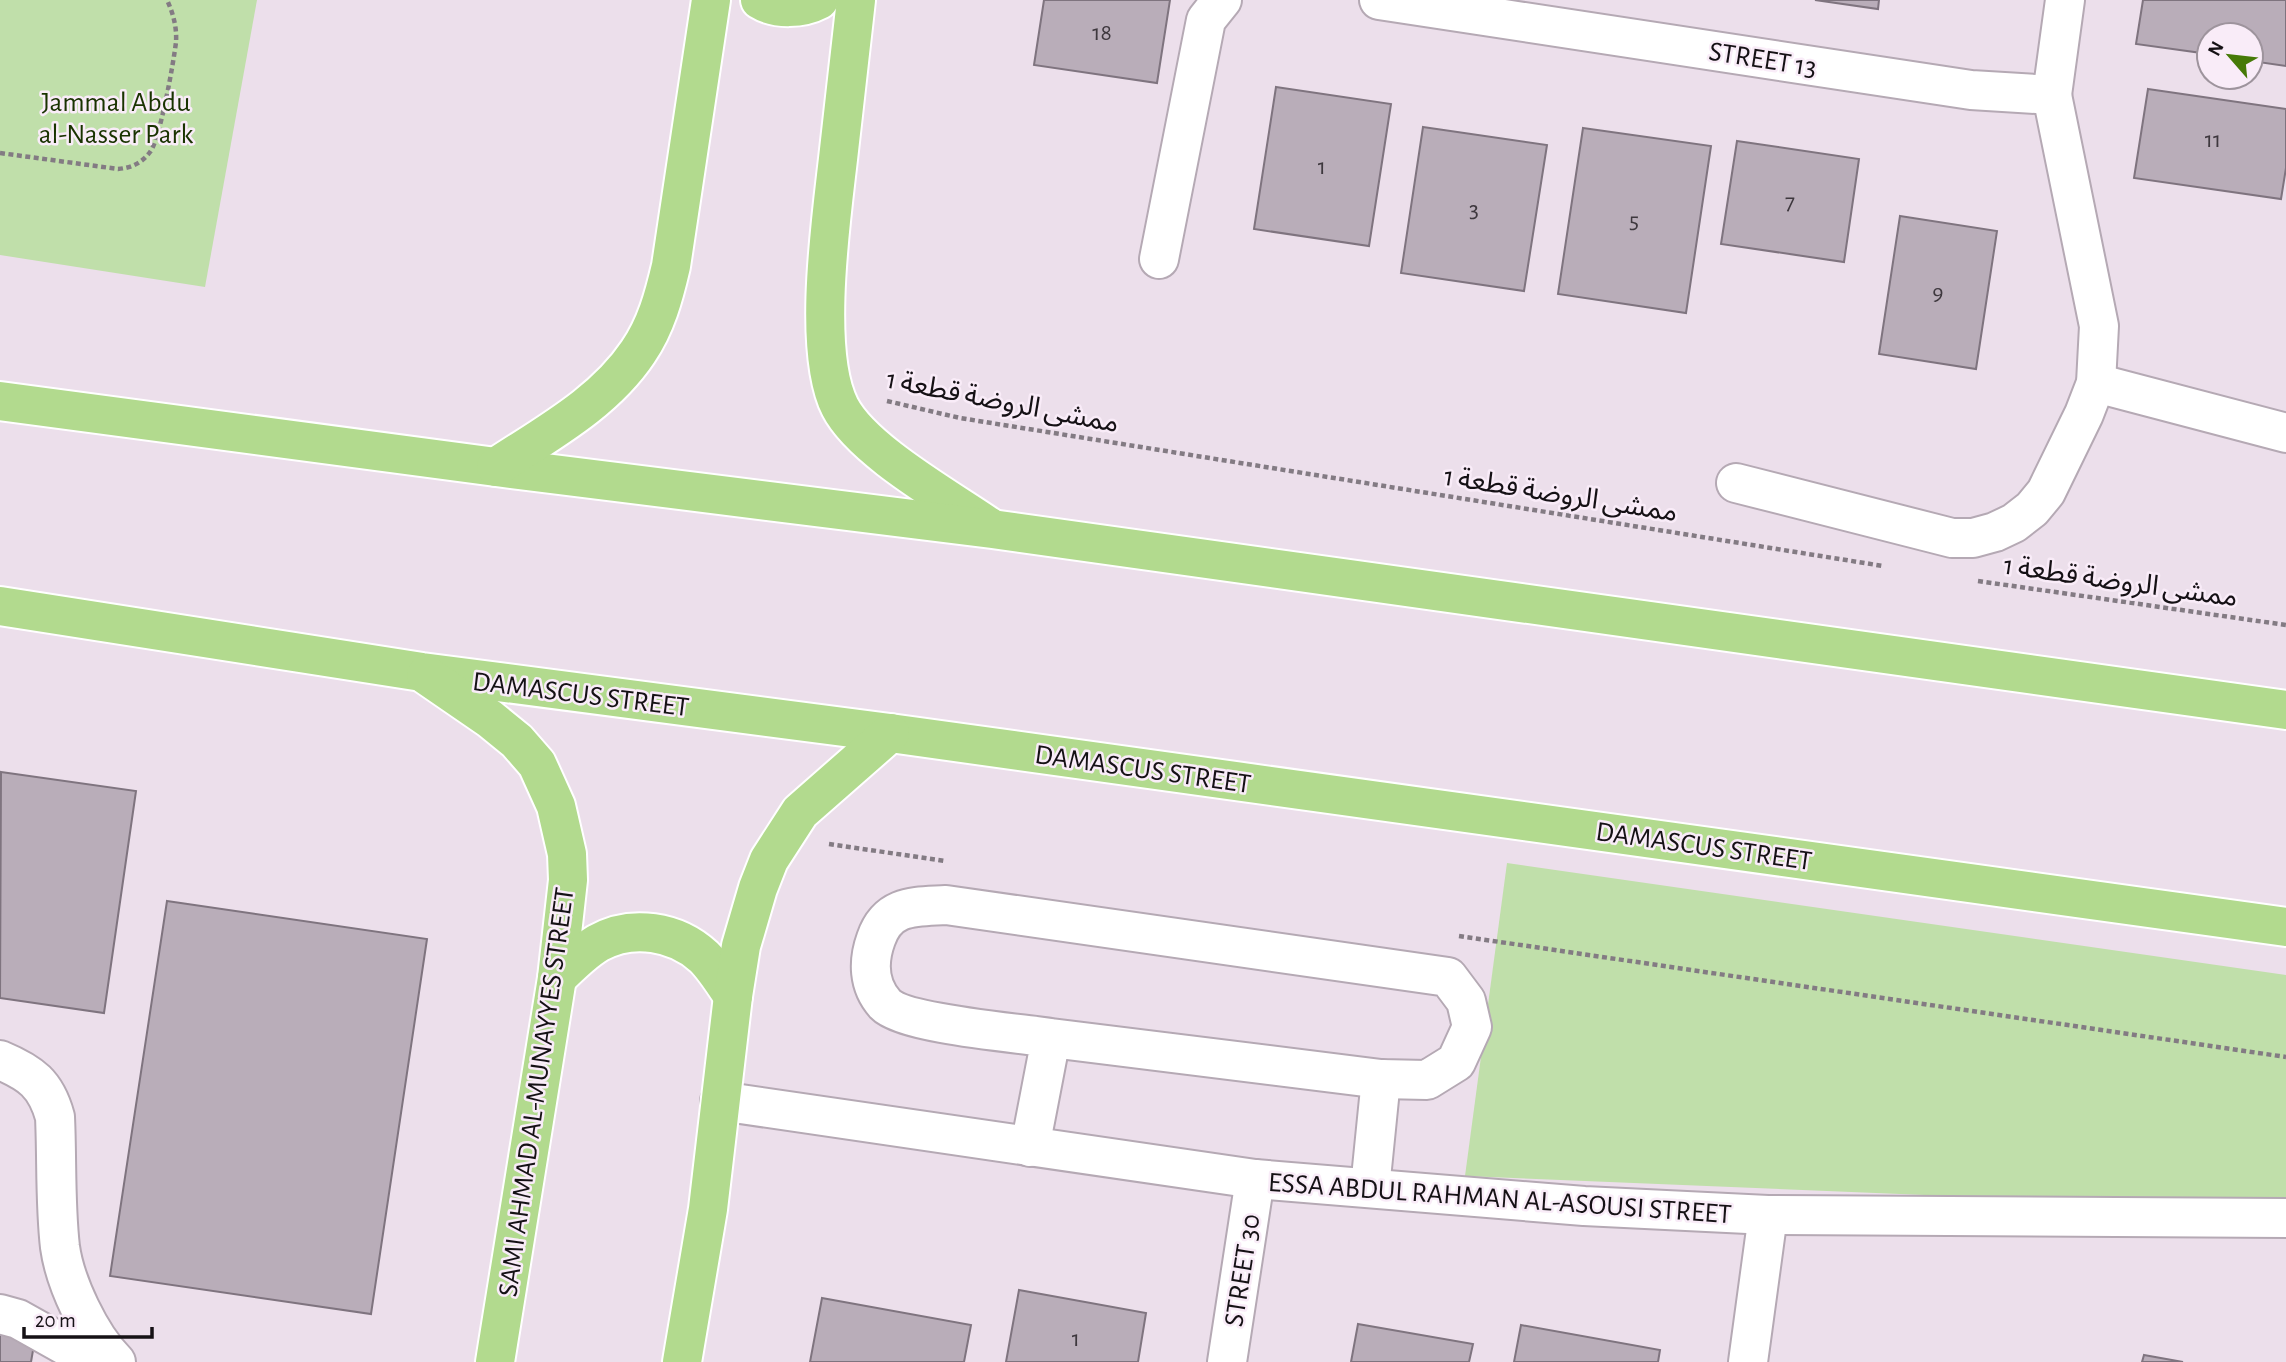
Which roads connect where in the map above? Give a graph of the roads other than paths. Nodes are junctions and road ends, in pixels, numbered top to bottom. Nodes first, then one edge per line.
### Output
1 (710, 0) edge
2 (760, 0) edge
3 (819, 0) edge
4 (856, 0) edge
5 (1222, 0) edge
6 (1379, 0) edge
7 (2065, 0) edge
8 (2052, 96) junction
9 (1158, 258) dead end
10 (2096, 383) junction
11 (0, 401) edge
12 (2286, 433) edge
13 (496, 467) junction
14 (1736, 483) dead end
15 (992, 529) junction
16 (0, 606) edge
17 (422, 672) junction
18 (2286, 710) edge
19 (890, 733) junction
20 (2286, 927) edge
21 (557, 978) junction
22 (733, 996) junction
23 (1051, 1038) junction
24 (0, 1060) edge
25 (1381, 1079) junction
26 (720, 1101) junction
27 (1030, 1147) junction
28 (1255, 1179) junction
29 (1370, 1188) junction
30 (1768, 1215) junction
31 (2286, 1218) edge
32 (0, 1314) edge
33 (95, 1362) edge
34 (116, 1362) edge
35 (495, 1362) edge
36 (682, 1362) edge
37 (1227, 1362) edge
38 (1748, 1362) edge

1 - 13 main road
2 - 3 main road
4 - 15 main road
5 - 9 street
6 - 8 street, STREET 13
7 - 8 street
8 - 10 street
10 - 12 street
10 - 14 street
11 - 13 main road
13 - 15 main road
15 - 18 main road
16 - 17 main road, DAMASCUS STREET
17 - 19 main road, DAMASCUS STREET
17 - 21 main road, SAMI AHMAD AL-MUNAYYES STREET
19 - 20 main road, DAMASCUS STREET
19 - 22 main road
21 - 22 main road
21 - 35 main road, SAMI AHMAD AL-MUNAYYES STREET
22 - 26 main road
23 - 25 street
23 - 25 street
23 - 27 street
24 - 34 street
25 - 29 street
26 - 27 street, ESSA ABDUL RAHMAN AL-ASOUSI STREET
26 - 36 main road
27 - 28 street, ESSA ABDUL RAHMAN AL-ASOUSI STREET
28 - 29 street, ESSA ABDUL RAHMAN AL-ASOUSI STREET
28 - 37 street, STREET 30
29 - 30 street, ESSA ABDUL RAHMAN AL-ASOUSI STREET
30 - 31 street, ESSA ABDUL RAHMAN AL-ASOUSI STREET
30 - 38 street
32 - 33 street

